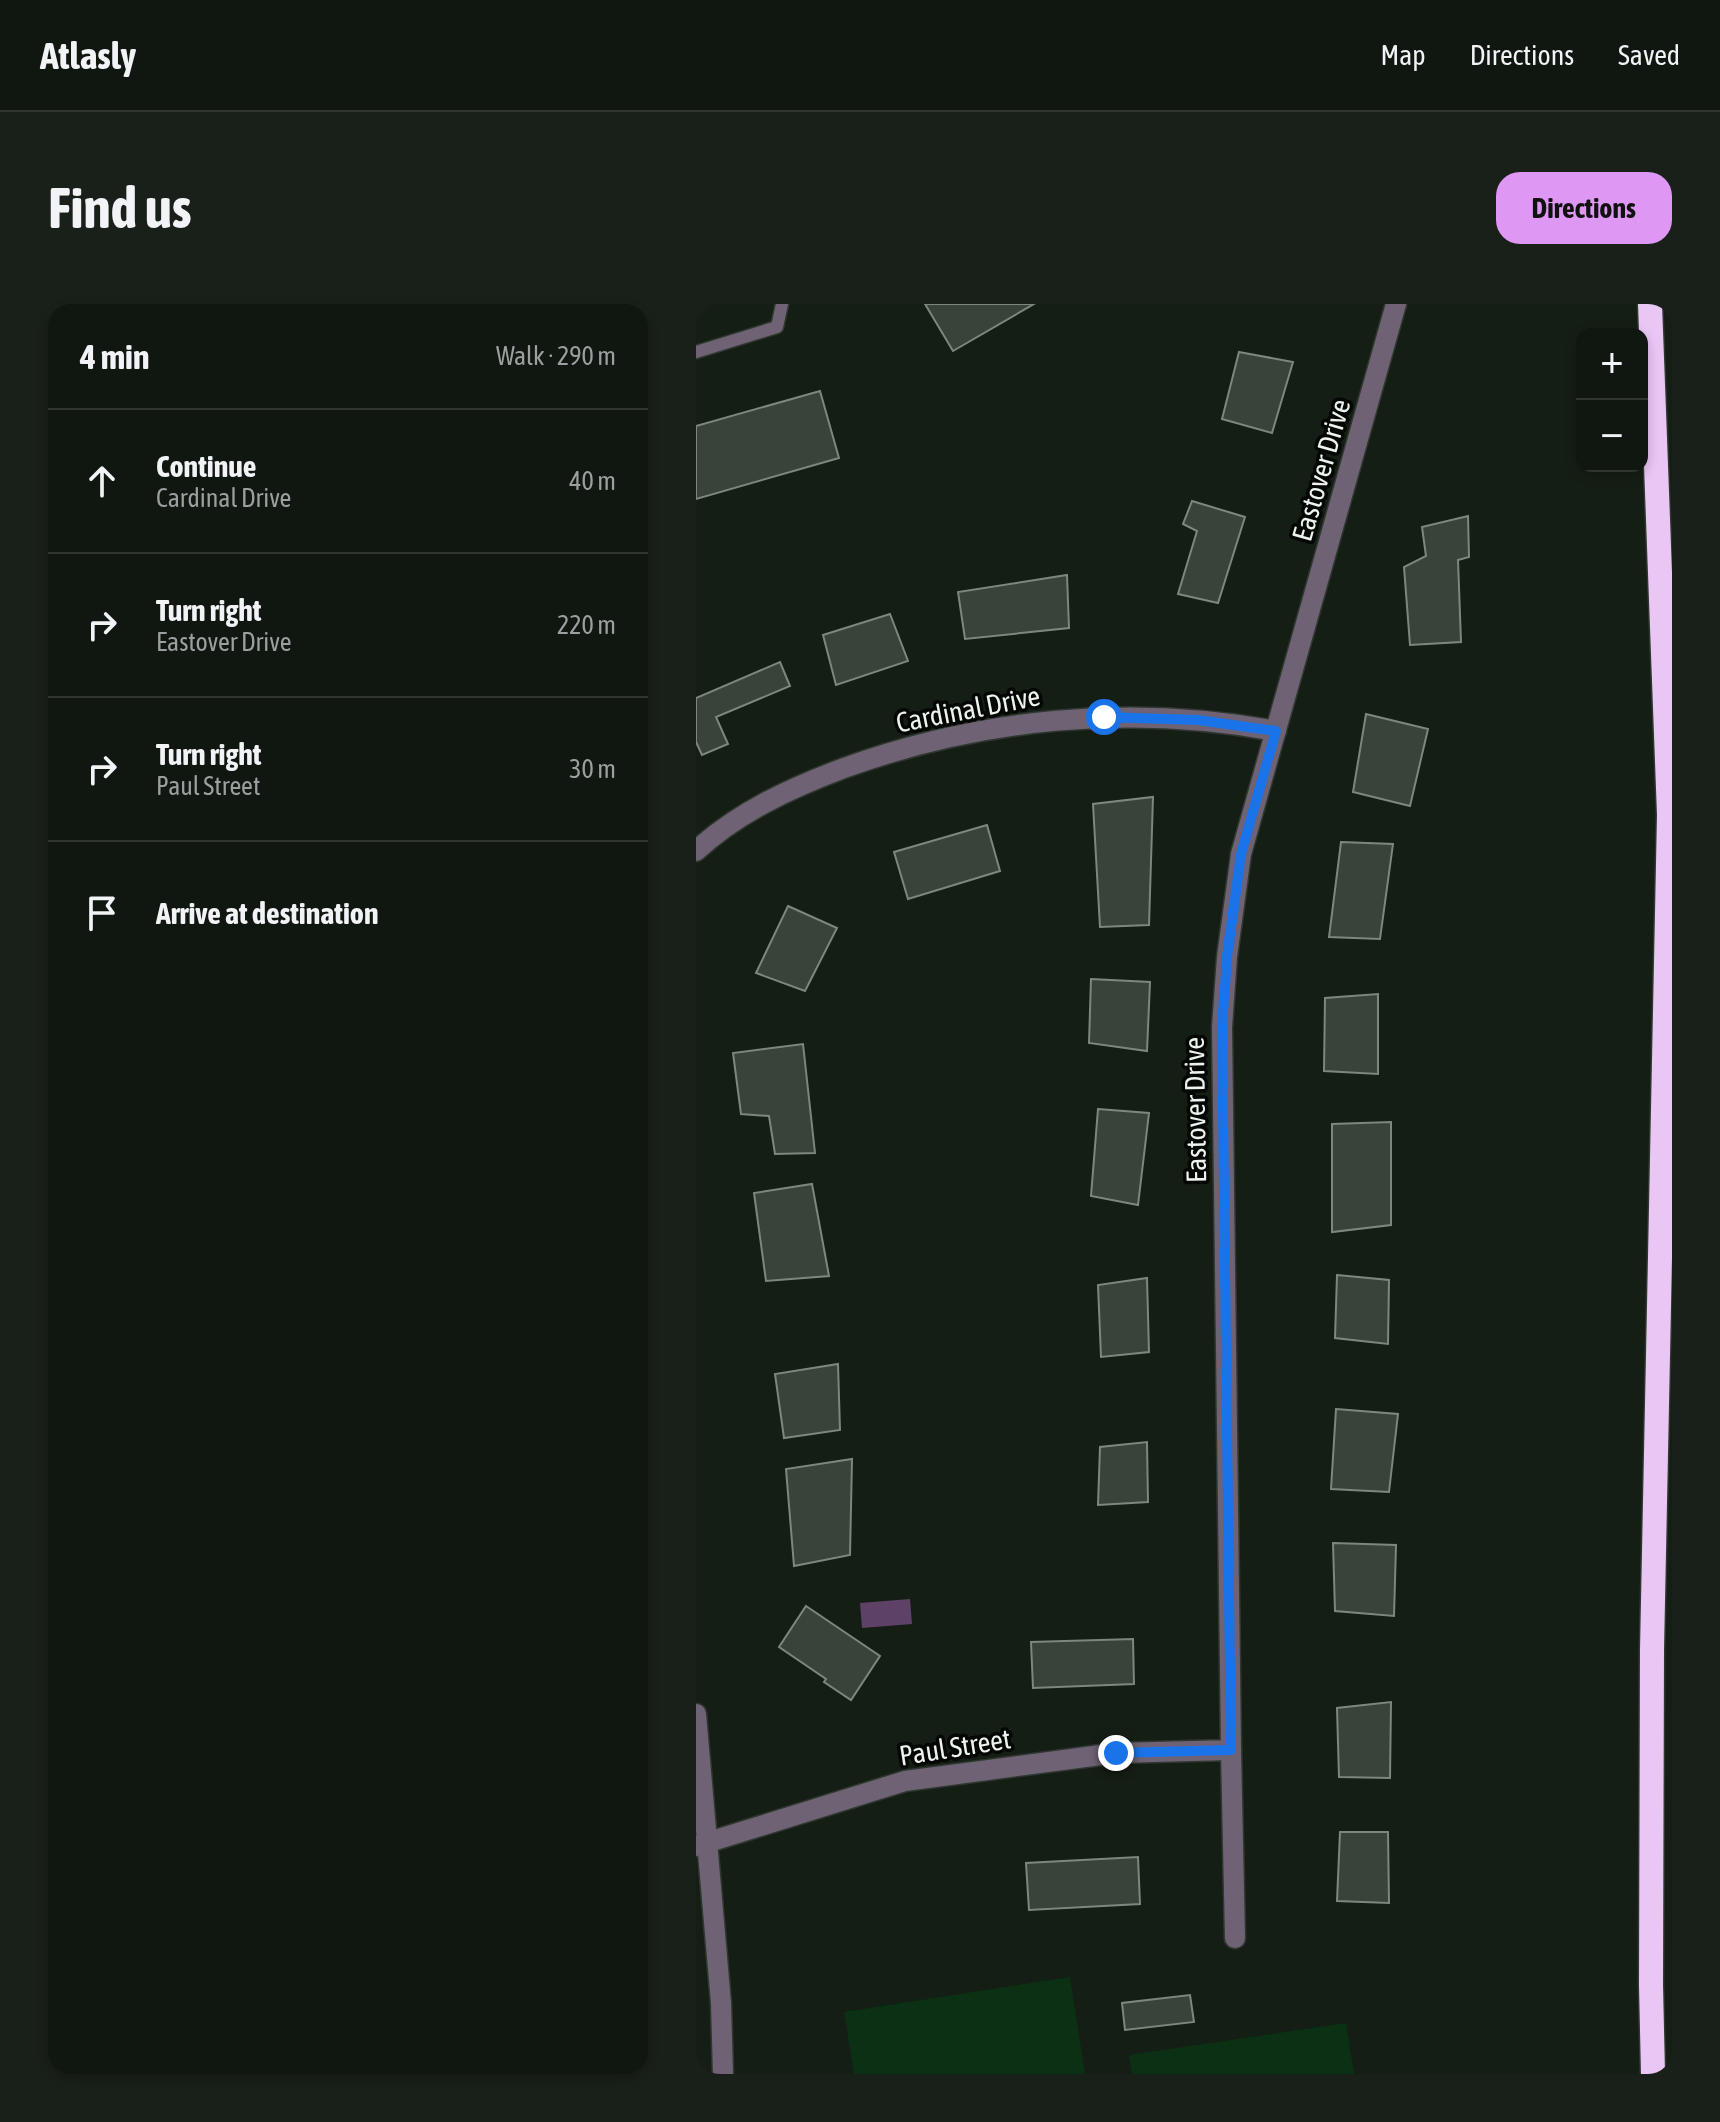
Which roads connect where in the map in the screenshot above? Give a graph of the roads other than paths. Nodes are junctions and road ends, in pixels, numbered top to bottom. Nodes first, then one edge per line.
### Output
1 (782, 304) edge
2 (1396, 304) edge
3 (1650, 304) edge
4 (696, 352) edge
5 (1276, 731) junction
6 (696, 851) edge
7 (696, 1714) edge
8 (1231, 1750) junction
9 (701, 1844) edge
10 (1235, 1938) dead end
11 (723, 2074) edge
12 (1653, 2074) edge

1 - 4 lane
2 - 5 street, Eastover Drive
3 - 12 highway
5 - 6 street, Cardinal Drive
5 - 8 street, Eastover Drive
7 - 9 street
8 - 9 street, Paul Street
8 - 10 street, Eastover Drive
9 - 11 street

